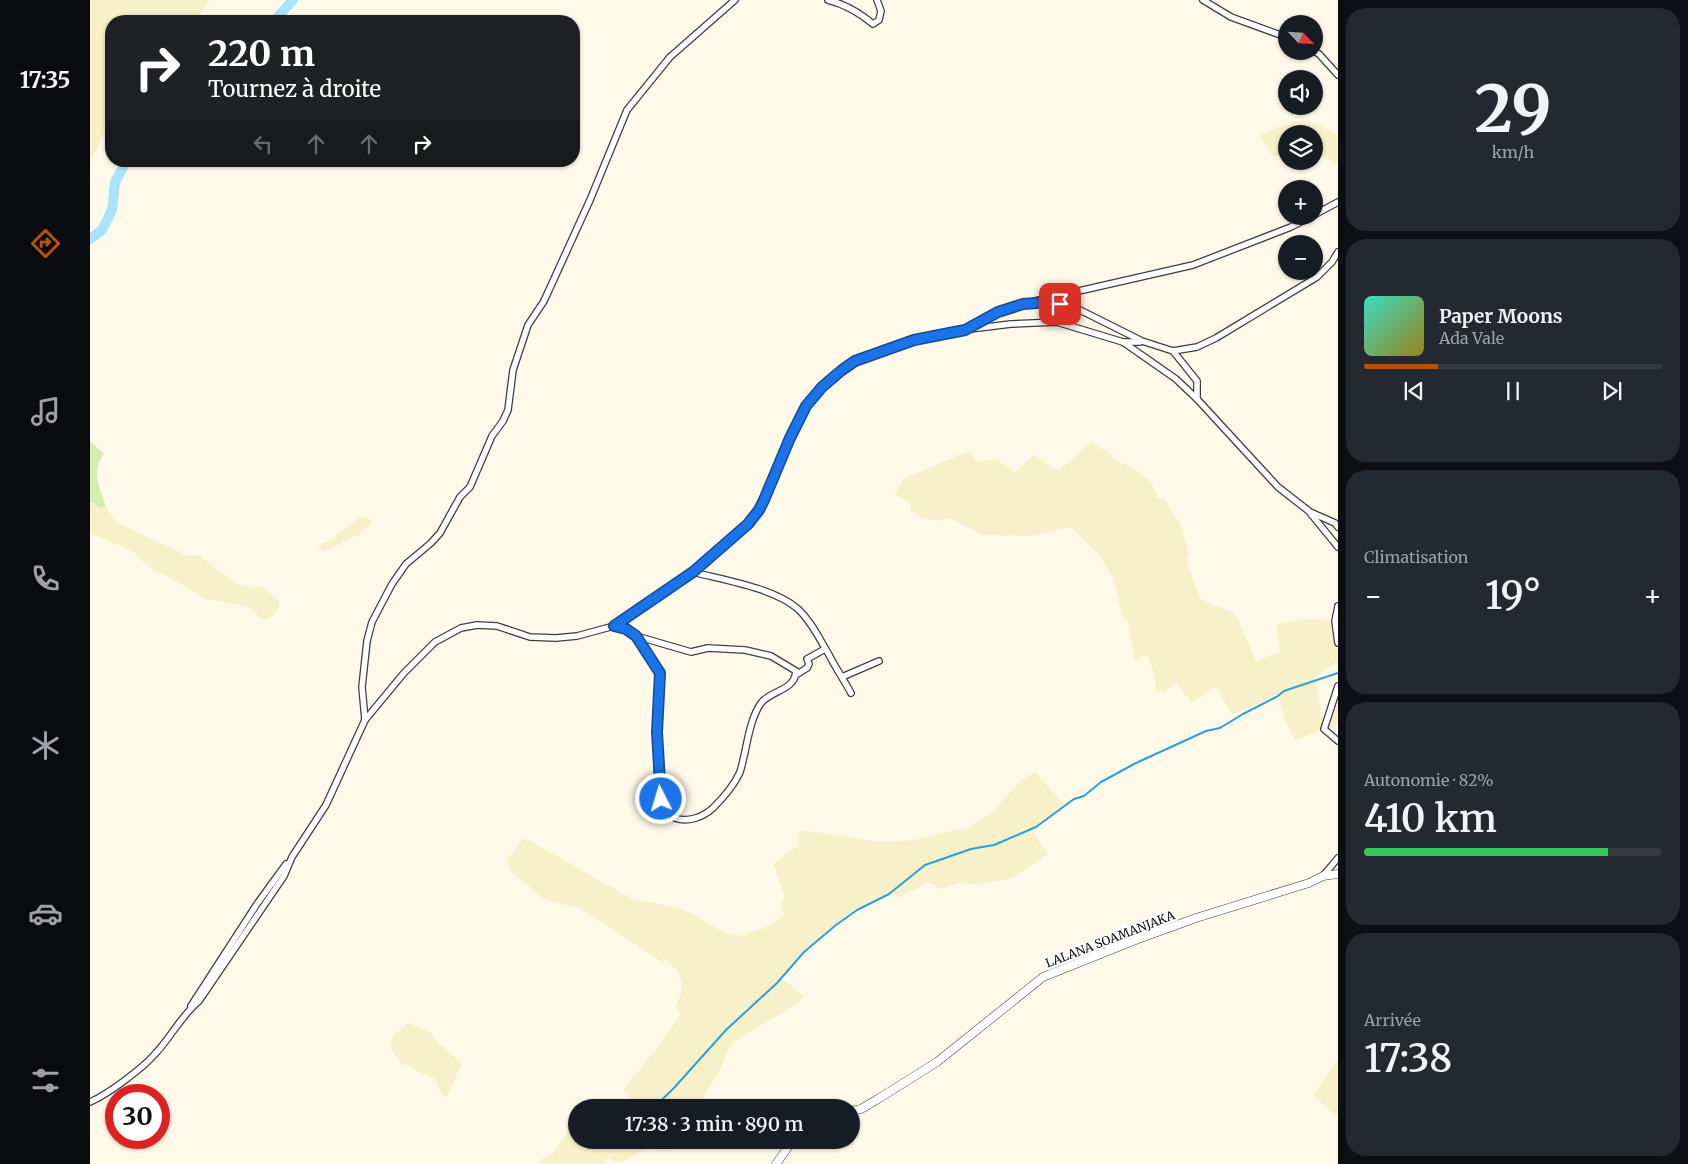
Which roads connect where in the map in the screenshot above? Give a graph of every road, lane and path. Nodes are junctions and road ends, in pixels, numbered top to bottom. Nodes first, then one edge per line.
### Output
1 (735, 0) edge
2 (828, 0) edge
3 (877, 0) edge
4 (1203, 0) edge
5 (1278, 34) edge
6 (1323, 58) edge
7 (1338, 75) edge
8 (1338, 202) edge
9 (1323, 210) edge
10 (1295, 225) edge
11 (1338, 252) edge
12 (1023, 304) junction
13 (965, 330) junction
14 (1123, 342) junction
15 (1142, 342) junction
16 (1173, 351) junction
17 (1197, 399) junction
18 (1310, 512) junction
19 (1338, 526) edge
20 (1338, 547) edge
21 (693, 572) junction
22 (1338, 606) edge
23 (1337, 619) edge
24 (614, 626) junction
25 (636, 636) junction
26 (1338, 643) edge
27 (825, 649) junction
28 (879, 661) dead end
29 (796, 674) junction
30 (842, 677) junction
31 (1338, 686) edge
32 (852, 693) dead end
33 (365, 720) junction
34 (1338, 742) edge
35 (1338, 858) edge
36 (1338, 874) edge
37 (1324, 876) junction
38 (90, 1102) edge
39 (860, 1109) edge
40 (787, 1149) edge
41 (776, 1164) edge

1 - 33 street
2 - 3 street
4 - 5 street
6 - 7 street
8 - 9 street
10 - 12 street
11 - 16 street
12 - 13 street
12 - 15 street
13 - 14 street
13 - 21 street
14 - 15 street
14 - 17 street
15 - 16 street
16 - 17 street
17 - 18 street
18 - 19 street
18 - 20 street
21 - 24 street
21 - 27 street
22 - 23 street
23 - 26 street
24 - 25 street
24 - 33 street
25 - 29 street
25 - 29 street
27 - 29 street
27 - 30 street
28 - 30 street
30 - 32 street
31 - 34 street
33 - 38 street
35 - 37 street
36 - 37 street, LALANA SOAMANJAKA
37 - 39 street, LALANA SOAMANJAKA
40 - 41 street

